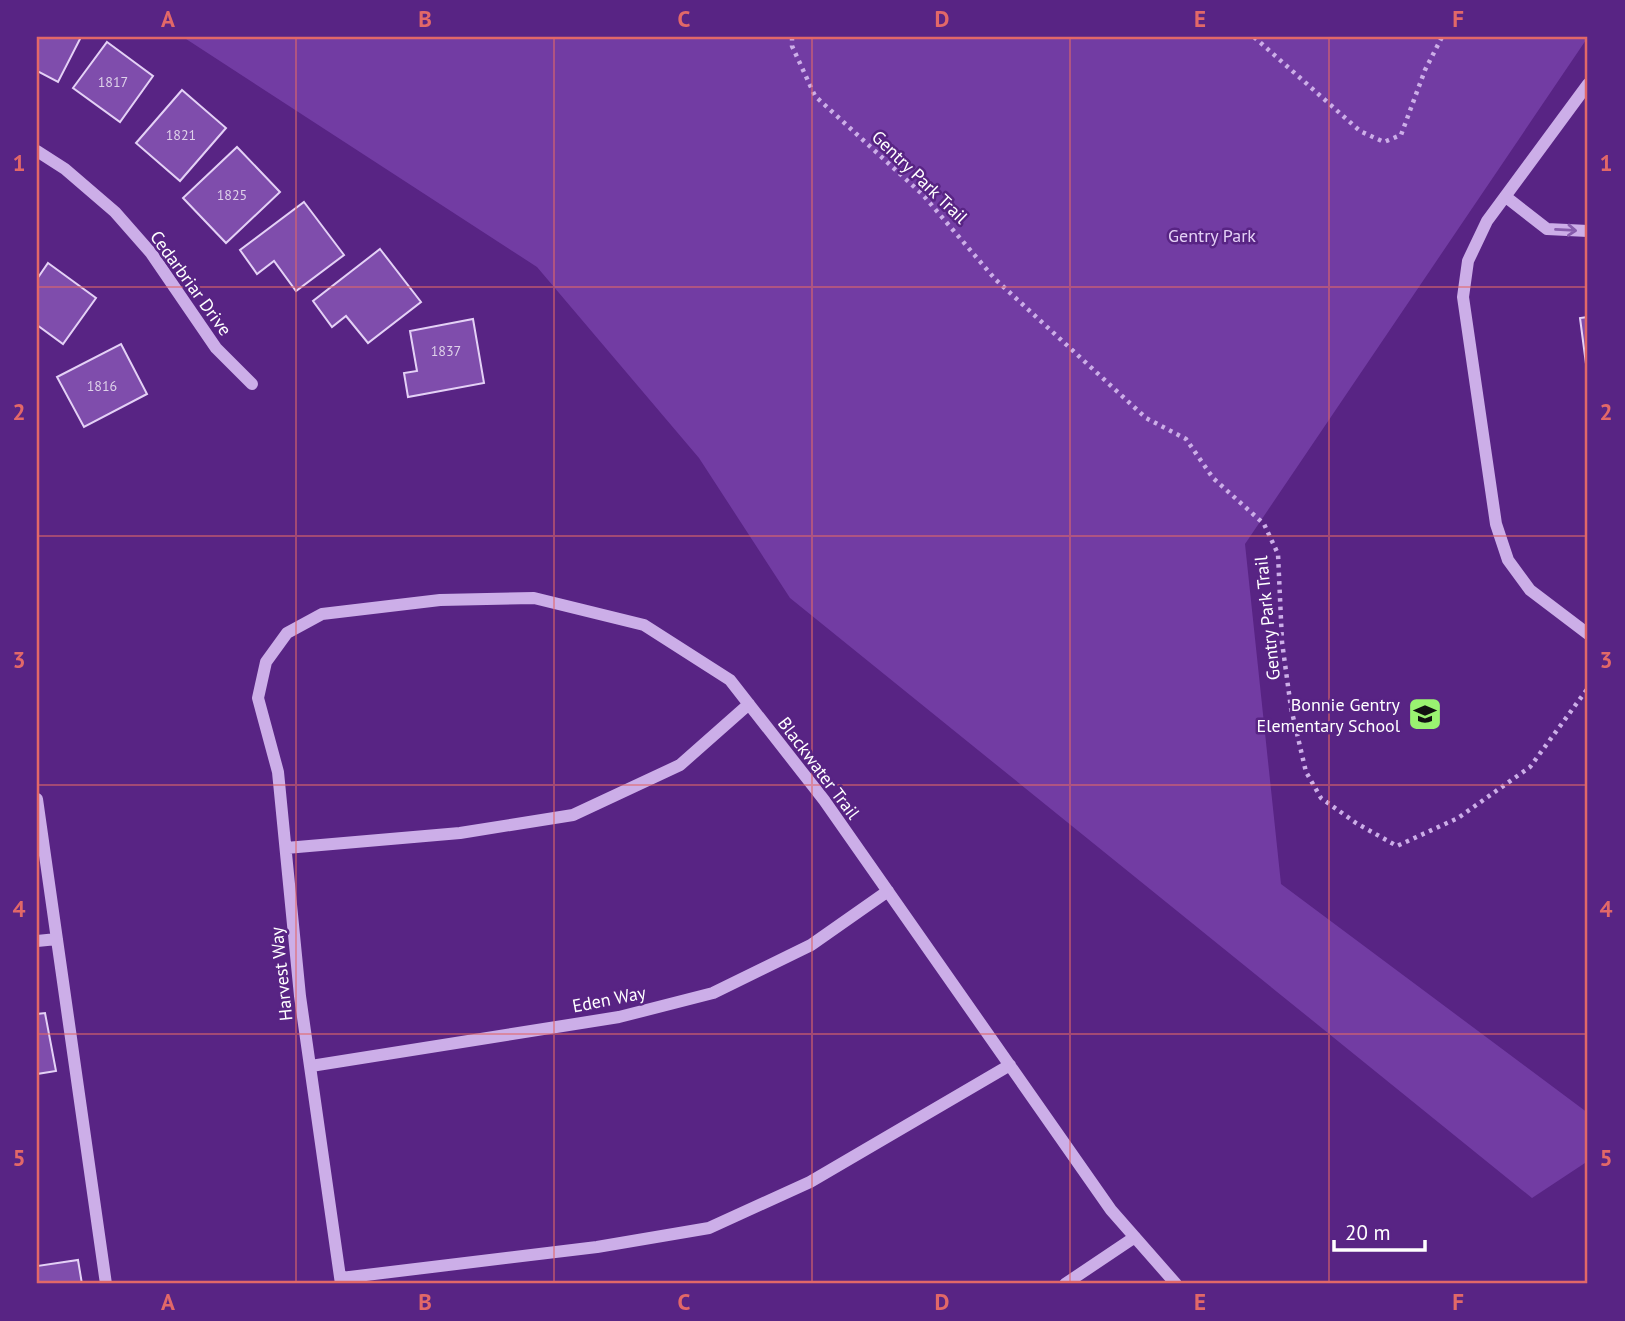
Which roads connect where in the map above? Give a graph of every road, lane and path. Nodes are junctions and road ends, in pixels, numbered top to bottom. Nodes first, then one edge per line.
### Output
1 (792, 37) edge
2 (1254, 37) edge
3 (1442, 37) edge
4 (1588, 84) edge
5 (37, 151) edge
6 (1506, 197) junction
7 (1588, 231) edge
8 (252, 384) dead end
9 (1588, 634) edge
10 (266, 662) joint
11 (1588, 688) edge
12 (749, 704) junction
13 (37, 799) edge
14 (286, 848) junction
15 (888, 891) junction
16 (57, 939) junction
17 (37, 941) edge
18 (1010, 1065) junction
19 (311, 1066) junction
20 (1135, 1237) junction
21 (341, 1281) edge
22 (106, 1284) edge
23 (1065, 1284) edge
24 (1176, 1284) edge

1 - 11 path, Gentry Park Trail
2 - 3 path
4 - 6 street
5 - 8 street, Cedarbriar Drive
6 -> 7 street
6 - 9 street
10 - 12 street, Blackwater Trail
10 - 14 street, Harvest Way
12 - 14 street
12 - 15 street, Blackwater Trail
13 - 16 street
14 - 19 street, Harvest Way
15 - 18 street, Blackwater Trail
15 - 19 street, Eden Way
16 - 17 street
16 - 22 street
18 - 20 street, Blackwater Trail
18 - 21 street
19 - 21 street, Harvest Way
20 - 23 street
20 - 24 street, Blackwater Trail

